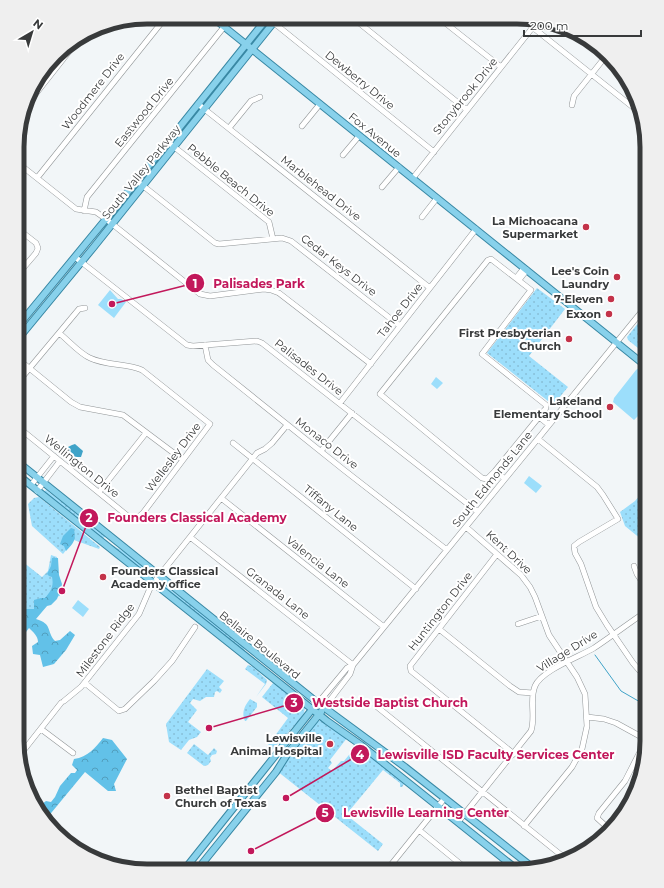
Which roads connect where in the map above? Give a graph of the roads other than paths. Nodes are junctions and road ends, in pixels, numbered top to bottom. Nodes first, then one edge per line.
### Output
1 (160, 24) edge
2 (220, 24) edge
3 (226, 24) edge
4 (262, 24) edge
5 (273, 24) edge
6 (275, 24) edge
7 (360, 24) edge
8 (447, 24) edge
9 (530, 25) edge
10 (224, 27) junction
11 (533, 27) junction
12 (246, 44) junction
13 (252, 50) junction
14 (67, 55) edge
15 (63, 59) joint
16 (603, 60) edge
17 (501, 67) junction
18 (591, 74) junction
19 (41, 86) edge
20 (260, 97) dead end
21 (198, 104) junction
22 (320, 104) junction
23 (572, 105) dead end
24 (633, 107) edge
25 (205, 109) junction
26 (467, 110) junction
27 (302, 126) dead end
28 (229, 128) junction
29 (359, 136) junction
30 (168, 142) junction
31 (174, 147) junction
32 (434, 152) junction
33 (343, 155) dead end
34 (399, 167) junction
35 (24, 168) edge
36 (37, 178) junction
37 (413, 178) junction
38 (137, 181) junction
39 (143, 186) junction
40 (382, 187) dead end
41 (438, 198) junction
42 (84, 211) junction
43 (422, 217) dead end
44 (106, 219) junction
45 (112, 224) junction
46 (476, 229) junction
47 (24, 234) edge
48 (273, 239) junction
49 (75, 257) junction
50 (81, 262) junction
51 (24, 267) edge
52 (526, 269) junction
53 (518, 279) junction
54 (430, 288) junction
55 (85, 308) dead end
56 (640, 313) edge
57 (24, 319) edge
58 (400, 326) junction
59 (24, 332) edge
60 (59, 333) junction
61 (616, 342) junction
62 (205, 345) junction
63 (640, 361) edge
64 (24, 364) edge
65 (371, 364) junction
66 (29, 368) junction
67 (24, 374) edge
68 (340, 403) junction
69 (352, 413) junction
70 (540, 417) junction
71 (287, 425) junction
72 (549, 425) junction
73 (24, 432) edge
74 (146, 432) junction
75 (538, 439) junction
76 (233, 443) dead end
77 (321, 452) junction
78 (54, 456) junction
79 (253, 459) junction
80 (183, 460) junction
81 (60, 461) junction
82 (24, 467) edge
83 (496, 471) junction
84 (37, 477) junction
85 (505, 479) junction
86 (24, 480) edge
87 (44, 483) junction
88 (31, 485) junction
89 (37, 491) junction
90 (99, 492) junction
91 (221, 498) junction
92 (478, 512) junction
93 (136, 519) joint
94 (466, 527) junction
95 (190, 537) junction
96 (113, 538) junction
97 (106, 546) junction
98 (447, 550) junction
99 (497, 554) junction
100 (634, 566) dead end
101 (159, 576) junction
102 (640, 578) edge
103 (153, 584) junction
104 (416, 589) junction
105 (542, 616) junction
106 (640, 616) edge
107 (518, 624) dead end
108 (195, 627) dead end
109 (384, 627) junction
110 (439, 629) junction
111 (613, 634) junction
112 (253, 651) junction
113 (248, 658) junction
114 (566, 662) junction
115 (353, 665) junction
116 (640, 670) edge
117 (85, 683) junction
118 (533, 693) junction
119 (318, 703) junction
120 (376, 706) dead end
121 (324, 708) junction
122 (312, 709) junction
123 (319, 714) junction
124 (587, 717) junction
125 (41, 729) junction
126 (640, 737) edge
127 (25, 749) edge
128 (73, 753) dead end
129 (640, 753) edge
130 (514, 754) junction
131 (267, 765) junction
132 (276, 772) junction
133 (483, 792) junction
134 (444, 799) junction
135 (438, 807) junction
136 (230, 812) junction
137 (464, 815) junction
138 (239, 818) junction
139 (458, 822) junction
140 (524, 826) junction
141 (605, 826) edge
142 (419, 830) junction
143 (561, 855) edge
144 (527, 863) edge
145 (189, 864) edge
146 (202, 864) edge
147 (392, 864) edge
148 (460, 864) edge
149 (510, 864) edge

1 - 36 street, Woodmere Drive
2 - 10 main road, Fox Avenue
3 - 10 street, Eastwood Drive
4 - 12 main road, South Valley Parkway
5 - 13 main road, South Valley Parkway
6 - 32 street, Dewberry Drive
7 - 26 street
8 - 17 street
9 - 11 street
10 - 12 main road, Fox Avenue
10 - 42 street, Eastwood Drive
11 - 17 street, Stonybrook Drive
11 - 18 street
12 - 13 main road, Fox Avenue
12 - 21 main road, South Valley Parkway
13 - 22 main road, Fox Avenue
13 - 25 main road, South Valley Parkway
14 - 15 street
15 - 19 street
16 - 18 street
17 - 26 street, Stonybrook Drive
18 - 23 street
18 - 24 street
20 - 28 street
21 - 25 street, Marblehead Drive
21 - 30 main road, South Valley Parkway
22 - 27 street
22 - 29 main road, Fox Avenue
25 - 28 street, Marblehead Drive
25 - 31 main road, South Valley Parkway
26 - 32 street, Stonybrook Drive
28 - 54 street, Marblehead Drive
29 - 33 street
29 - 34 main road, Fox Avenue
30 - 31 street, Pebble Beach Drive
30 - 38 main road, South Valley Parkway
31 - 39 main road, South Valley Parkway
31 - 48 street, Pebble Beach Drive
32 - 37 street, Stonybrook Drive
34 - 37 main road, Fox Avenue
34 - 40 street
35 - 36 street
36 - 42 street
37 - 41 main road, Fox Avenue
38 - 39 street, Cedar Keys Drive
38 - 44 main road, South Valley Parkway
39 - 45 main road, South Valley Parkway
39 - 48 street, Cedar Keys Drive
41 - 43 street
41 - 46 main road, Fox Avenue
42 - 44 street
44 - 45 street
44 - 49 main road, South Valley Parkway
45 - 50 main road, South Valley Parkway
45 - 65 street
46 - 52 main road, Fox Avenue
46 - 54 street, Tahoe Drive
47 - 51 street
48 - 58 street, Cedar Keys Drive
49 - 50 street, Palisades Drive
49 - 57 main road, South Valley Parkway
50 - 59 main road, South Valley Parkway
50 - 62 street, Palisades Drive
52 - 53 street
52 - 61 main road, Fox Avenue
53 - 70 street
53 - 83 street
54 - 58 street, Tahoe Drive
55 - 60 street
56 - 61 street, South Edmonds Lane
58 - 65 street, Tahoe Drive
60 - 66 street
60 - 80 street, Wellesley Drive
61 - 63 main road, Fox Avenue
61 - 72 street, South Edmonds Lane
62 - 68 street, Palisades Drive
62 - 71 street, Monaco Drive
64 - 66 street
65 - 68 street, Tahoe Drive
66 - 67 street
66 - 74 street
68 - 69 street, Palisades Drive
69 - 77 street
69 - 92 street, Palisades Drive
70 - 72 street
70 - 83 street
71 - 77 street, Monaco Drive
71 - 79 street, Milestone Ridge
72 - 75 street, South Edmonds Lane
73 - 78 street, Wellington Drive
74 - 80 street
74 - 90 street
75 - 85 street, South Edmonds Lane
75 - 111 street
76 - 79 street, Tiffany Lane
77 - 98 street, Monaco Drive
78 - 81 street, Wellington Drive
78 - 84 street
79 - 91 street, Milestone Ridge
79 - 104 street, Tiffany Lane
80 - 93 street, Wellesley Drive
81 - 87 street
81 - 90 street, Wellington Drive
82 - 84 main road, Bellaire Boulevard
83 - 85 street
84 - 87 main road, Bellaire Boulevard
84 - 88 street
85 - 92 street, South Edmonds Lane
86 - 88 main road, Bellaire Boulevard
87 - 89 street
87 - 96 main road, Bellaire Boulevard
88 - 89 main road, Bellaire Boulevard
89 - 97 main road, Bellaire Boulevard
90 - 93 street, Wellington Drive
91 - 95 street, Milestone Ridge
91 - 109 street, Valencia Lane
92 - 94 street, South Edmonds Lane
94 - 98 street, South Edmonds Lane
94 - 99 street, Kent Drive
95 - 101 street, Milestone Ridge
95 - 115 street, Granada Lane
96 - 97 main road
96 - 101 main road, Bellaire Boulevard
97 - 103 main road, Bellaire Boulevard
98 - 104 street, South Edmonds Lane
99 - 105 street, Kent Drive
99 - 110 street, Huntington Drive
100 - 102 street
101 - 103 street, Milestone Ridge
101 - 112 main road, Bellaire Boulevard
103 - 113 main road, Bellaire Boulevard
103 - 117 street, Milestone Ridge
104 - 109 street, South Edmonds Lane
105 - 107 street
105 - 114 street, Kent Drive
106 - 111 street, Village Drive
108 - 117 street
109 - 115 street, South Edmonds Lane
110 - 118 street
110 - 130 street, Huntington Drive
111 - 114 street, Village Drive
111 - 116 street
112 - 113 main road
112 - 119 main road, Bellaire Boulevard
113 - 122 main road, Bellaire Boulevard
114 - 118 street, Village Drive
114 - 124 street, Kent Drive
115 - 119 street, South Edmonds Lane
115 - 121 street, South Edmonds Lane
117 - 125 street, Milestone Ridge
118 - 130 street
119 - 121 main road, Bellaire Boulevard
119 - 122 main road, South Edmonds Lane
120 - 133 street
121 - 123 main road, South Edmonds Lane
121 - 134 main road, Bellaire Boulevard
122 - 123 main road, Bellaire Boulevard
122 - 131 main road, South Edmonds Lane
123 - 132 main road, South Edmonds Lane
123 - 135 main road, Bellaire Boulevard
124 - 126 street
124 - 140 street, Kent Drive
125 - 127 street, Milestone Ridge
125 - 128 street
129 - 141 street
130 - 133 street
131 - 132 main road
131 - 136 main road, South Edmonds Lane
132 - 138 main road, South Edmonds Lane
133 - 137 street
133 - 140 street
134 - 135 street
134 - 137 main road, Bellaire Boulevard
135 - 139 main road, Bellaire Boulevard
135 - 142 street
136 - 138 main road
136 - 145 main road, South Edmonds Lane
137 - 139 street
137 - 144 main road, Bellaire Boulevard
138 - 146 main road, South Edmonds Lane
139 - 149 main road, Bellaire Boulevard
140 - 143 street
142 - 147 street
142 - 148 street

